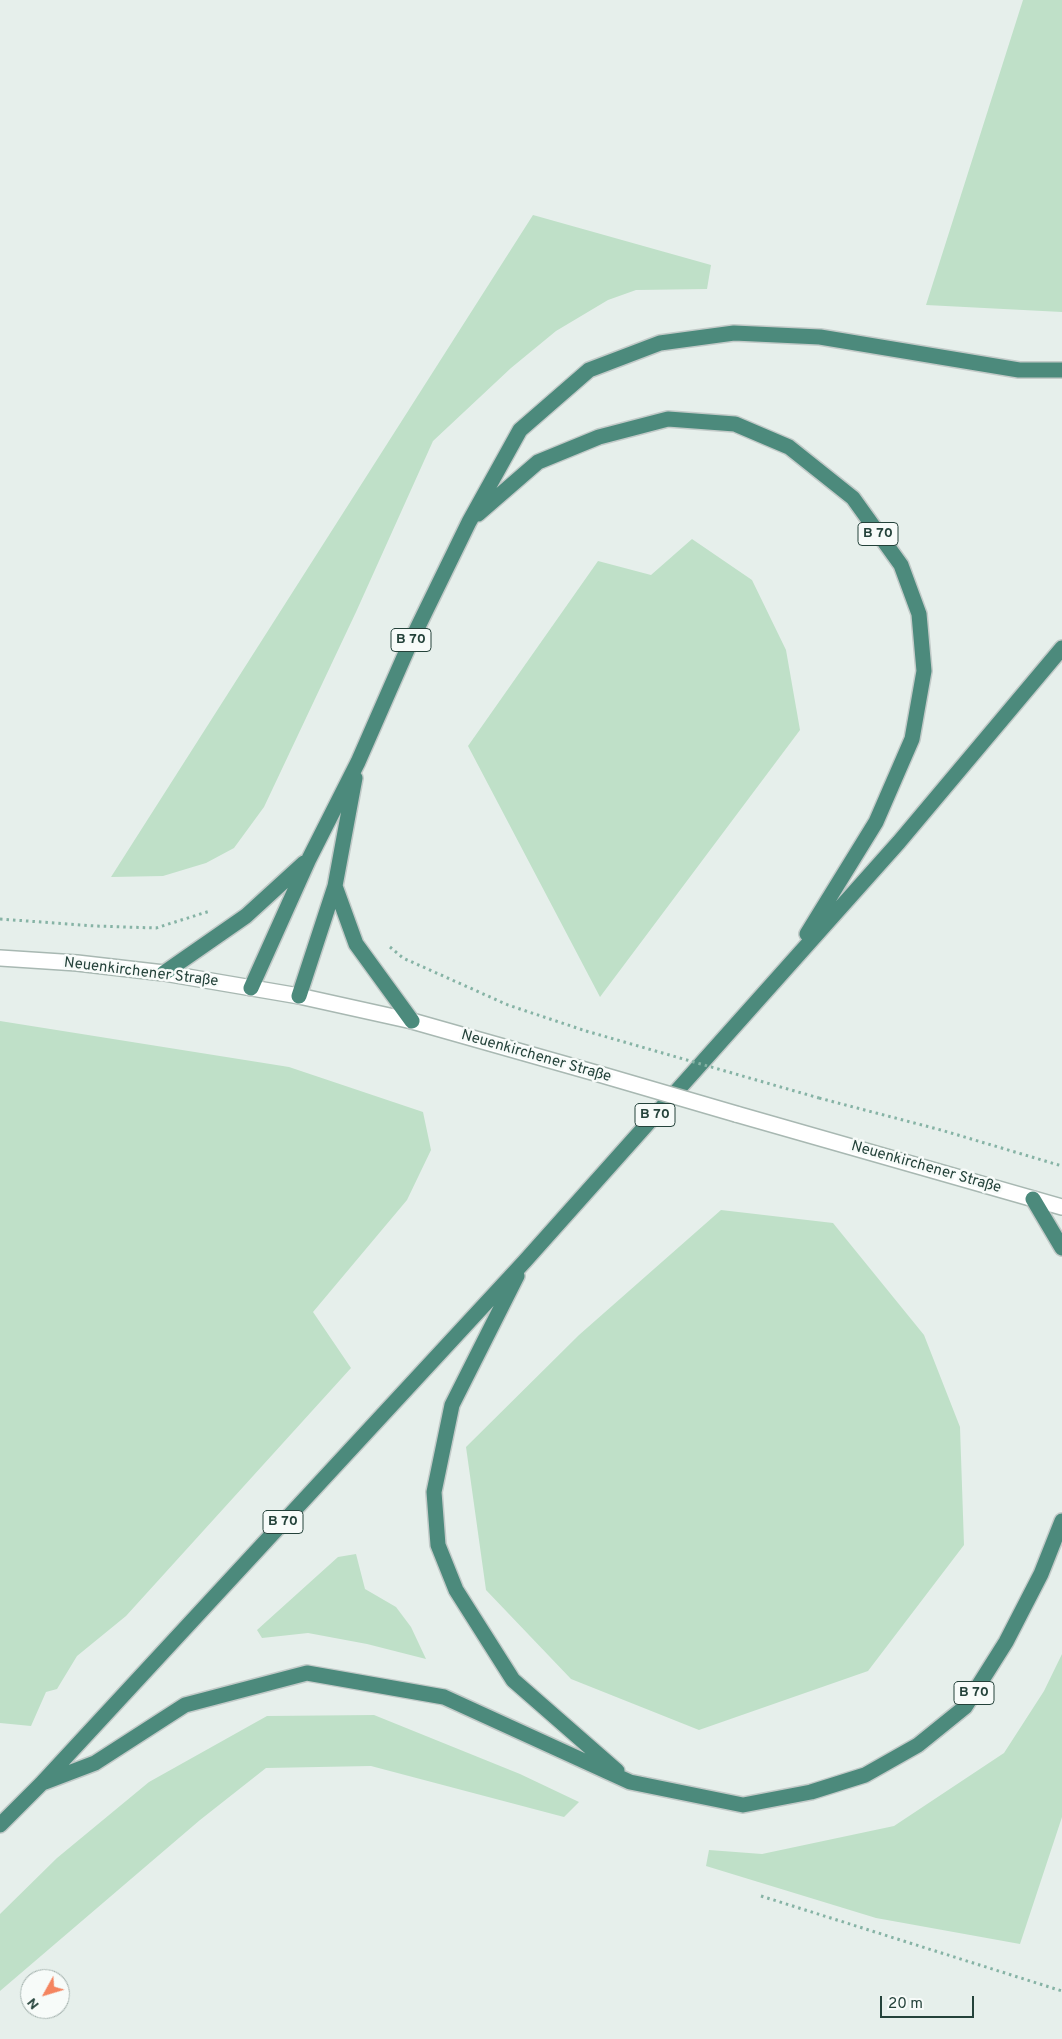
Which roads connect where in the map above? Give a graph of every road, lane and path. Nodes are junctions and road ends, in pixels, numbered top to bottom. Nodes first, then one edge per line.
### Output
1 (1062, 370) edge
2 (469, 522) junction
3 (1062, 648) edge
4 (358, 762) junction
5 (309, 859) junction
6 (334, 886) junction
7 (0, 958) edge
8 (786, 969) junction
9 (164, 973) junction
10 (251, 988) junction
11 (299, 996) junction
12 (412, 1021) junction
13 (586, 1031) dead end
14 (1062, 1166) edge
15 (1034, 1199) junction
16 (1062, 1207) edge
17 (1062, 1248) edge
18 (525, 1261) junction
19 (1062, 1521) edge
20 (630, 1782) junction
21 (41, 1784) junction
22 (0, 1825) edge
23 (761, 1896) dead end
24 (1062, 1990) edge

1 - 2 highway, B 70
2 - 4 highway, B 70
2 - 8 highway, B 70
3 - 8 highway, B 70
4 - 5 highway, B 70
4 - 6 highway, B 70
5 - 9 highway, B 70
5 - 10 highway, B 70
6 - 11 highway, B 70
6 - 12 highway
7 - 9 street, Neuenkirchener Straße
8 - 18 highway, B 70
9 - 10 street, Neuenkirchener Straße
10 - 11 street, Neuenkirchener Straße
11 - 12 street, Neuenkirchener Straße
12 - 15 street, Neuenkirchener Straße, bridge
13 - 14 path, bridge
15 - 16 street, Neuenkirchener Straße
15 - 17 highway
18 - 20 highway, B 70
18 - 21 highway, B 70
19 - 20 highway, B 70
20 - 21 highway, B 70
21 - 22 highway, B 70
23 - 24 path

